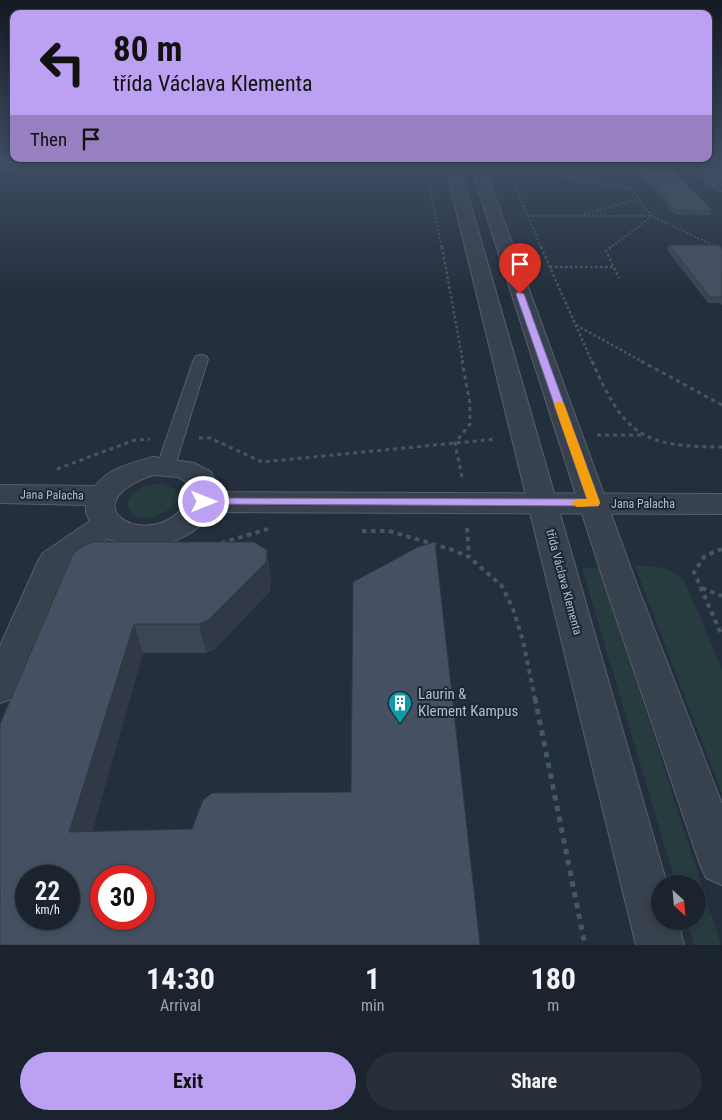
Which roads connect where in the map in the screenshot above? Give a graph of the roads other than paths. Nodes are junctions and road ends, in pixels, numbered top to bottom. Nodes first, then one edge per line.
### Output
1 (470, 205) edge
2 (477, 205) edge
3 (201, 359) dead end
4 (166, 466) junction
5 (0, 494) edge
6 (204, 502) junction
7 (543, 503) junction
8 (594, 503) junction
9 (722, 504) edge
10 (105, 510) junction
11 (0, 687) edge
12 (722, 862) edge
13 (660, 945) edge

1 - 7 street, třída Václava Klementa
2 - 8 street
3 - 4 lane
4 - 6 street
4 - 10 street
5 - 10 street, Jana Palacha
6 - 7 street, Jana Palacha
6 - 10 street
7 - 8 street, Jana Palacha
7 - 13 street, třída Václava Klementa
8 - 9 street, Jana Palacha
8 - 12 street
10 - 11 street

